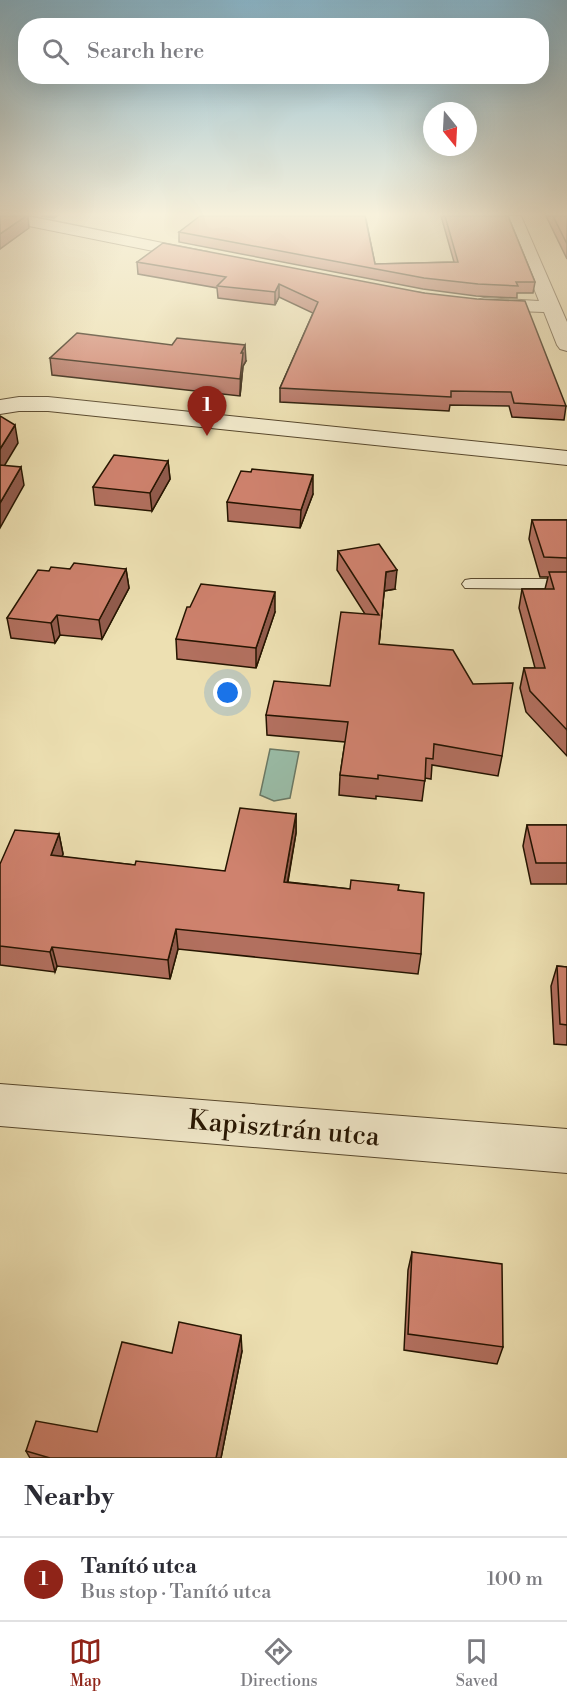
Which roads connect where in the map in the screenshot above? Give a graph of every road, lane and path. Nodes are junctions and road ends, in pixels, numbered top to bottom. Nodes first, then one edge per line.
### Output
1 (541, 284) edge
2 (466, 303) edge
3 (551, 307) junction
4 (567, 345) edge
5 (0, 407) edge
6 (567, 458) edge
7 (471, 584) dead end
8 (567, 584) edge
9 (0, 1106) edge
10 (567, 1151) edge

1 - 3 street
2 - 3 street
3 - 4 street
5 - 6 street
7 - 8 lane
9 - 10 street, Kapisztrán utca

